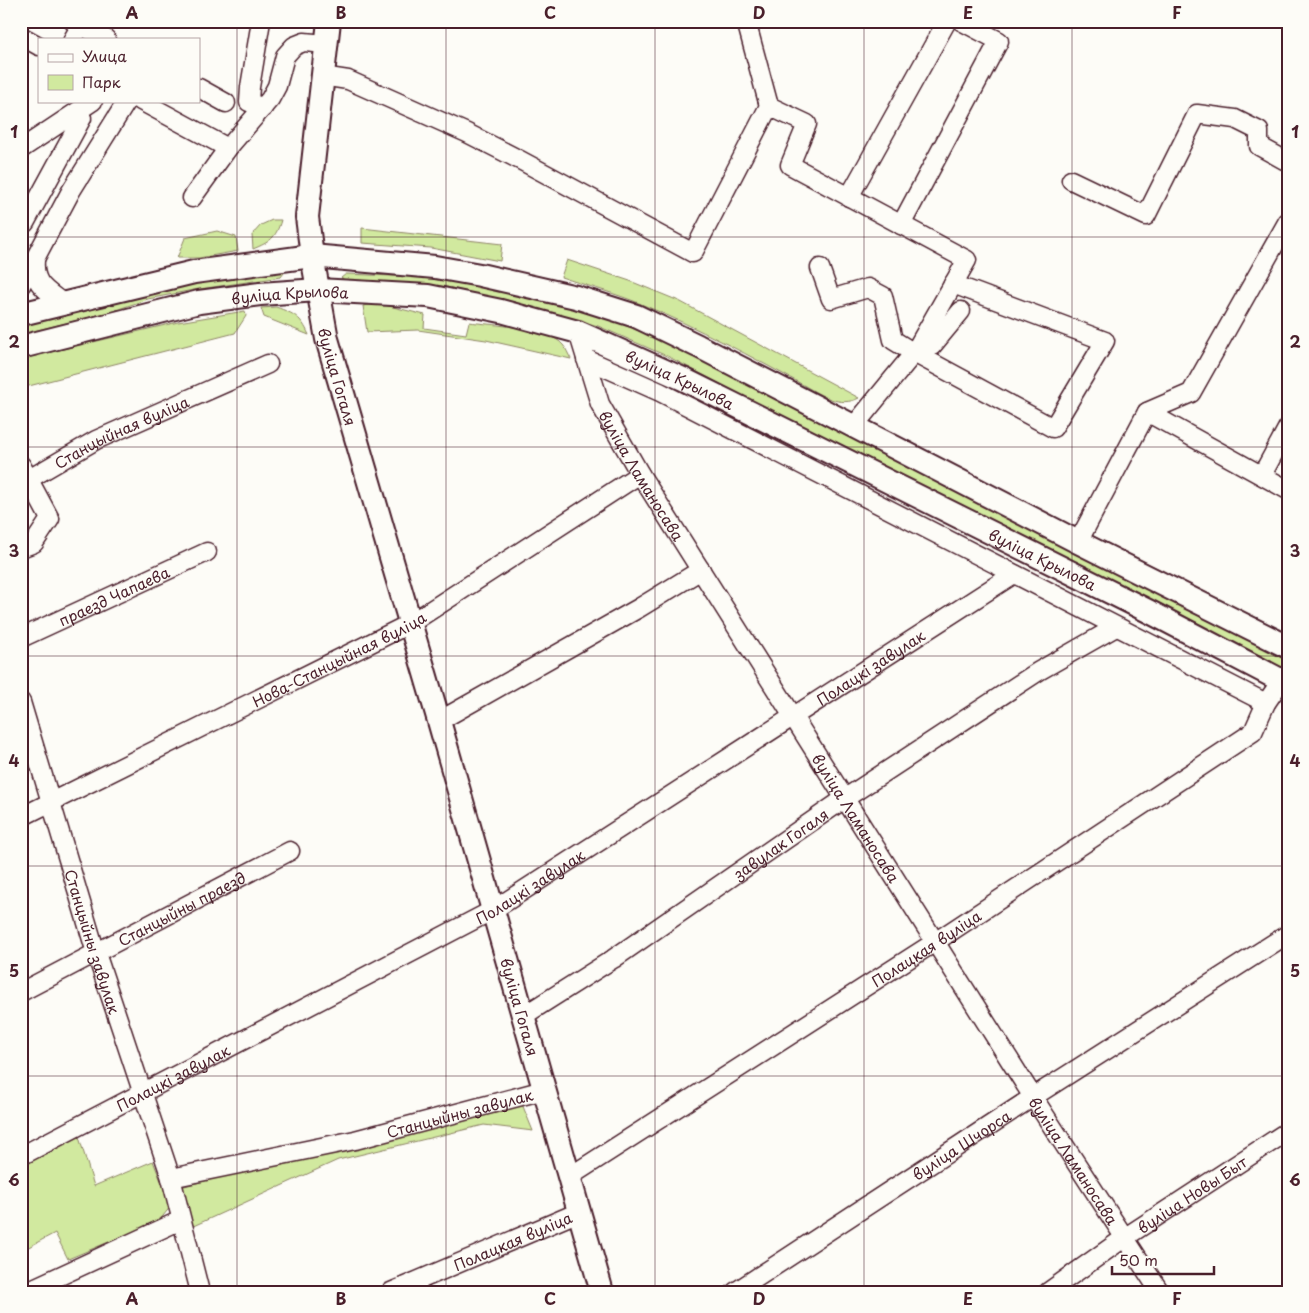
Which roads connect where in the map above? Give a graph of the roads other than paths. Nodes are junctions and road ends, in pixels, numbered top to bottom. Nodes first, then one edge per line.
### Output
1 (261, 21) edge
2 (329, 21) edge
3 (746, 21) edge
4 (947, 21) edge
5 (961, 21) edge
6 (76, 28) edge
7 (21, 36) edge
8 (103, 38) edge
9 (326, 44) junction
10 (38, 45) edge
11 (322, 76) junction
12 (200, 89) edge
13 (92, 102) edge
14 (126, 102) edge
15 (143, 102) edge
16 (226, 103) dead end
17 (769, 106) junction
18 (263, 108) junction
19 (76, 113) junction
20 (228, 148) junction
21 (21, 149) edge
22 (1288, 162) edge
23 (1071, 180) dead end
24 (192, 198) dead end
25 (849, 198) junction
26 (21, 221) edge
27 (1288, 221) edge
28 (901, 225) junction
29 (312, 256) junction
30 (36, 259) junction
31 (820, 268) dead end
32 (953, 284) junction
33 (21, 285) edge
34 (318, 290) junction
35 (64, 304) junction
36 (961, 311) dead end
37 (21, 314) edge
38 (578, 332) junction
39 (21, 347) edge
40 (914, 353) junction
41 (586, 359) junction
42 (268, 364) dead end
43 (1147, 412) junction
44 (854, 426) junction
45 (1288, 427) edge
46 (25, 472) edge
47 (640, 474) junction
48 (1262, 475) junction
49 (1288, 490) edge
50 (1078, 542) junction
51 (21, 548) edge
52 (208, 552) dead end
53 (701, 570) junction
54 (1014, 574) junction
55 (411, 623) junction
56 (1116, 627) junction
57 (21, 638) edge
58 (1288, 647) edge
59 (1284, 682) edge
60 (21, 702) edge
61 (1266, 703) junction
62 (794, 716) junction
63 (439, 721) junction
64 (844, 799) junction
65 (52, 802) junction
66 (21, 817) edge
67 (290, 851) dead end
68 (493, 910) junction
69 (1288, 934) edge
70 (935, 942) junction
71 (96, 953) junction
72 (21, 992) edge
73 (523, 1016) junction
74 (544, 1090) junction
75 (143, 1092) junction
76 (1033, 1097) junction
77 (1288, 1131) edge
78 (21, 1156) edge
79 (569, 1177) junction
80 (171, 1178) junction
81 (579, 1212) junction
82 (181, 1220) junction
83 (1124, 1238) junction
84 (25, 1292) edge
85 (200, 1292) edge
86 (391, 1292) edge
87 (602, 1292) edge
88 (735, 1292) edge
89 (1048, 1292) edge
90 (1160, 1292) edge

1 - 18 street
2 - 9 main road, вуліца Гогаля
3 - 17 street
4 - 25 street
5 - 28 street
6 - 8 street
7 - 10 street
9 - 11 main road, вуліца Гогаля
9 - 18 street
11 - 17 street
11 - 29 main road, вуліца Гогаля
12 - 16 street
13 - 19 street
14 - 30 street
15 - 20 street
17 - 25 street
18 - 20 street
19 - 21 street
19 - 26 street
20 - 24 street
22 - 23 street
25 - 28 street
27 - 43 street
28 - 32 street
29 - 34 main road, вуліца Гогаля
29 - 35 main road, вуліца Крылова
29 - 44 main road, вуліца Крылова
30 - 33 street
30 - 35 street
31 - 40 street
32 - 40 street
32 - 40 street
34 - 38 main road, вуліца Крылова
34 - 39 main road, вуліца Крылова
34 - 55 main road, вуліца Гогаля
35 - 37 main road, вуліца Крылова
36 - 40 street
38 - 41 street, вуліца Ламаносава
38 - 59 main road, вуліца Крылова
40 - 44 street
41 - 47 street, вуліца Ламаносава
41 - 54 street
42 - 46 street, Станцыйная вуліца
43 - 48 street
43 - 50 street
44 - 50 main road, вуліца Крылова
45 - 48 street
46 - 51 street, Станцыйная вуліца
47 - 53 street, вуліца Ламаносава
47 - 55 street, Нова-Станцыйная вуліца
48 - 49 street
50 - 58 main road, вуліца Крылова
52 - 57 street, праезд Чапаева
53 - 62 street, вуліца Ламаносава
53 - 63 street
54 - 56 street
54 - 62 street, Полацкі завулак
55 - 63 main road, вуліца Гогаля
55 - 65 street, Нова-Станцыйная вуліца
56 - 61 street
56 - 64 street, завулак Гогаля
59 - 61 street, Полацкая вуліца
60 - 65 street, Станцыйны завулак
61 - 70 street, Полацкая вуліца
62 - 64 street, вуліца Ламаносава
62 - 68 street, Полацкі завулак
63 - 68 main road, вуліца Гогаля
64 - 70 street, вуліца Ламаносава
64 - 73 street, завулак Гогаля
65 - 66 street, Нова-Станцыйная вуліца
65 - 71 street, Станцыйны завулак
67 - 71 street, Станцыйны праезд
68 - 73 main road, вуліца Гогаля
68 - 75 street, Полацкі завулак
69 - 76 street, вуліца Шчорса
70 - 76 street, вуліца Ламаносава
70 - 79 street, Полацкая вуліца
71 - 72 street, Станцыйны праезд
71 - 75 street, Станцыйны завулак
73 - 74 main road, вуліца Гогаля
74 - 79 main road, вуліца Гогаля
74 - 80 street, Станцыйны завулак
75 - 78 street, Полацкі завулак
75 - 80 street, Станцыйны завулак
76 - 83 street, вуліца Ламаносава
76 - 88 street, вуліца Шчорса
77 - 83 street, вуліца Новы Быт
79 - 81 main road, вуліца Гогаля
80 - 82 street, Станцыйны завулак
81 - 86 street, Полацкая вуліца
81 - 87 main road, вуліца Гогаля
82 - 84 street
82 - 85 street, Станцыйны завулак
83 - 89 street, вуліца Новы Быт
83 - 90 street, вуліца Ламаносава

